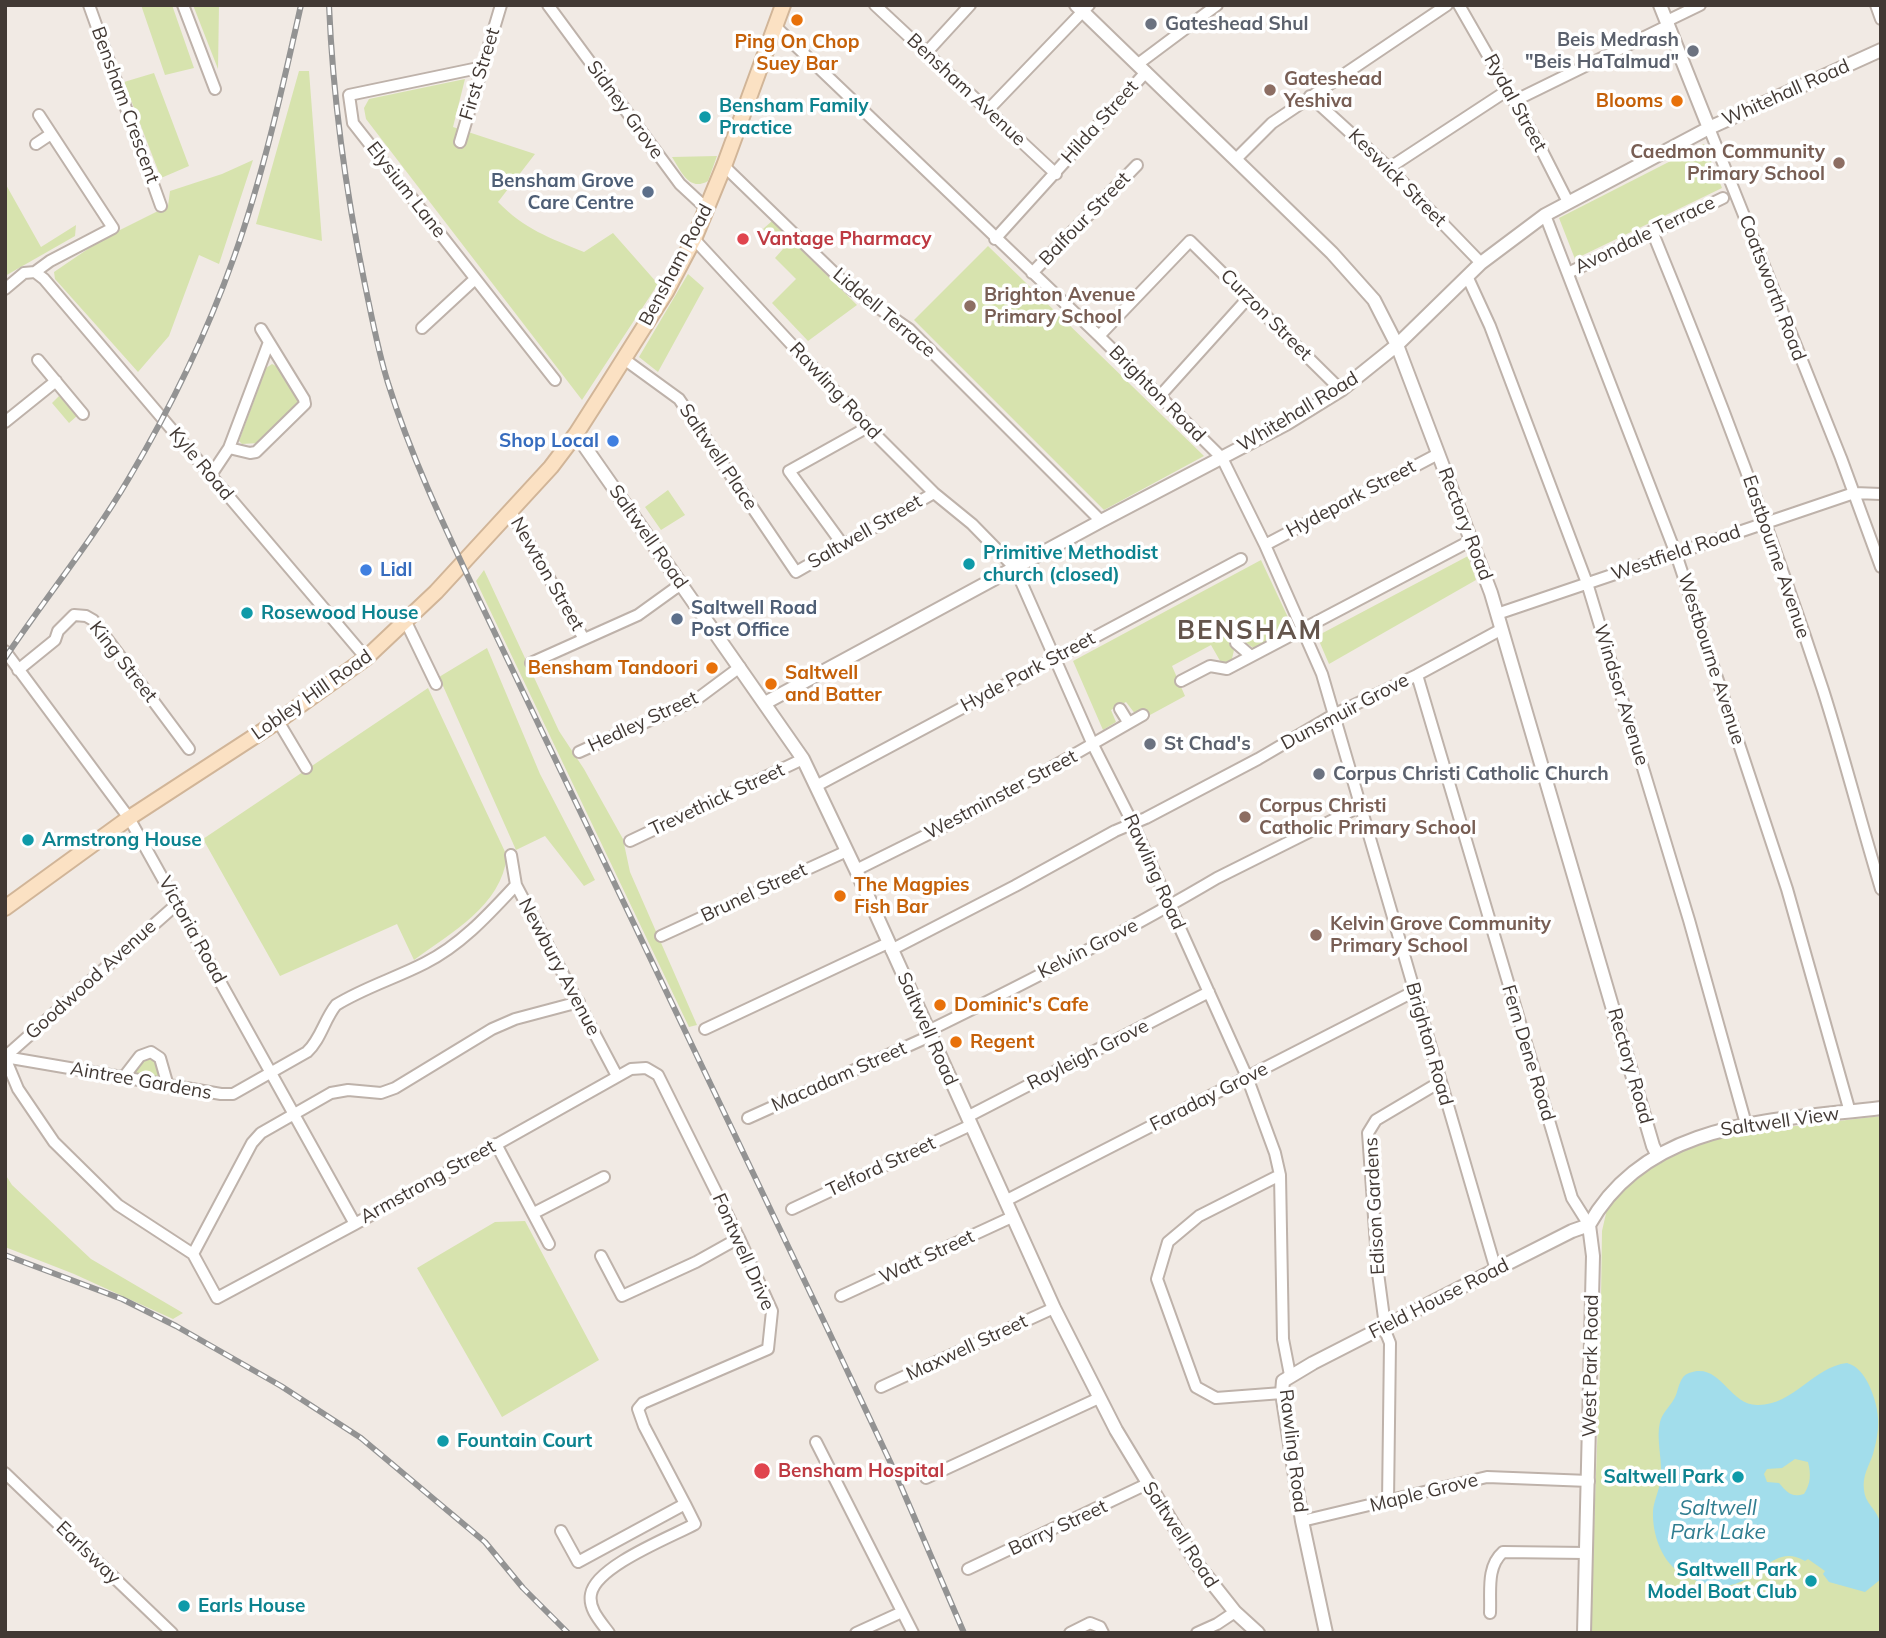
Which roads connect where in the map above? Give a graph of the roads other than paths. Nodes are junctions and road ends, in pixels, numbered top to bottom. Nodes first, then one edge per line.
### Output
1 (89, 5) edge
2 (183, 5) edge
3 (501, 5) edge
4 (548, 5) edge
5 (783, 5) edge
6 (875, 5) edge
7 (970, 5) edge
8 (1217, 5) edge
9 (1447, 5) edge
10 (1459, 5) edge
11 (1660, 5) edge
12 (1700, 5) edge
13 (1876, 5) edge
14 (1083, 8) edge
15 (1881, 19) edge
16 (1668, 23) junction
17 (776, 27) junction
18 (1881, 50) edge
19 (926, 53) junction
20 (483, 67) junction
21 (1142, 68) junction
22 (215, 89) dead end
23 (1508, 90) junction
24 (1310, 96) junction
25 (1514, 101) junction
26 (988, 110) junction
27 (39, 115) dead end
28 (1710, 128) junction
29 (51, 134) junction
30 (460, 142) dead end
31 (36, 144) dead end
32 (1236, 159) junction
33 (1138, 165) dead end
34 (724, 166) junction
35 (1389, 168) junction
36 (1056, 174) junction
37 (1723, 198) dead end
38 (1568, 202) junction
39 (161, 206) dead end
40 (707, 209) junction
41 (1545, 215) junction
42 (1652, 231) junction
43 (694, 239) junction
44 (995, 239) junction
45 (1481, 263) junction
46 (36, 272) junction
47 (1032, 273) junction
48 (1568, 273) junction
49 (1467, 276) junction
50 (475, 279) junction
51 (5, 289) edge
52 (1249, 297) junction
53 (261, 328) dead end
54 (422, 328) dead end
55 (1099, 336) junction
56 (270, 342) junction
57 (1397, 345) junction
58 (624, 359) junction
59 (38, 360) dead end
60 (555, 380) dead end
61 (56, 381) junction
62 (1341, 390) junction
63 (1159, 397) junction
64 (83, 414) dead end
65 (5, 422) edge
66 (868, 427) junction
67 (576, 434) junction
68 (229, 448) junction
69 (1438, 454) junction
70 (1222, 458) junction
71 (211, 475) junction
72 (934, 493) junction
73 (1854, 493) junction
74 (1881, 494) edge
75 (510, 510) junction
76 (1101, 521) junction
77 (1765, 523) junction
78 (1472, 540) junction
79 (843, 545) junction
80 (1265, 545) junction
81 (1676, 554) junction
82 (1241, 559) dead end
83 (1881, 566) edge
84 (1015, 568) junction
85 (796, 572) joint
86 (1587, 583) junction
87 (681, 584) junction
88 (1497, 614) junction
89 (406, 622) junction
90 (1304, 629) junction
91 (1502, 629) junction
92 (584, 639) junction
93 (1236, 643) dead end
94 (5, 652) edge
95 (1251, 656) junction
96 (1054, 658) junction
97 (366, 659) junction
98 (531, 663) dead end
99 (740, 667) junction
100 (19, 670) junction
101 (1417, 675) junction
102 (1181, 681) dead end
103 (436, 684) dead end
104 (765, 703) junction
105 (1120, 709) dead end
106 (1143, 715) dead end
107 (1333, 715) junction
108 (278, 721) junction
109 (1128, 722) junction
110 (1093, 745) junction
111 (189, 749) dead end
112 (579, 752) dead end
113 (803, 760) junction
114 (306, 768) dead end
115 (816, 786) junction
116 (1359, 807) junction
117 (129, 818) junction
118 (1133, 824) junction
119 (630, 841) dead end
120 (846, 851) junction
121 (511, 855) dead end
122 (856, 870) junction
123 (516, 886) junction
124 (1881, 889) edge
125 (177, 904) junction
126 (1170, 906) junction
127 (5, 908) edge
128 (661, 936) dead end
129 (890, 947) junction
130 (1209, 992) junction
131 (1413, 992) junction
132 (579, 1002) junction
133 (705, 1028) dead end
134 (929, 1033) junction
135 (5, 1057) edge
136 (640, 1067) joint
137 (272, 1073) junction
138 (617, 1076) junction
139 (1247, 1077) junction
140 (123, 1078) junction
141 (1440, 1082) junction
142 (169, 1086) junction
143 (1881, 1108) edge
144 (1850, 1112) junction
145 (294, 1114) junction
146 (748, 1118) dead end
147 (969, 1121) junction
148 (1746, 1124) junction
149 (496, 1144) junction
150 (1658, 1156) junction
151 (1280, 1175) junction
152 (604, 1177) dead end
153 (1005, 1201) junction
154 (792, 1209) dead end
155 (534, 1213) junction
156 (1012, 1217) junction
157 (355, 1224) junction
158 (1589, 1225) junction
159 (739, 1238) junction
160 (549, 1244) dead end
161 (193, 1254) junction
162 (601, 1256) dead end
163 (1496, 1270) junction
164 (841, 1296) dead end
165 (1054, 1308) junction
166 (1386, 1326) junction
167 (1290, 1375) junction
168 (881, 1387) dead end
169 (1282, 1393) junction
170 (1099, 1398) junction
171 (816, 1442) dead end
172 (5, 1473) edge
173 (926, 1478) dead end
174 (1589, 1481) junction
175 (1147, 1485) junction
176 (1388, 1502) junction
177 (685, 1504) junction
178 (1302, 1521) junction
179 (561, 1531) dead end
180 (1586, 1553) junction
181 (968, 1570) dead end
182 (902, 1612) junction
183 (1235, 1612) junction
184 (1490, 1613) dead end
185 (172, 1633) edge
186 (609, 1633) edge
187 (856, 1633) edge
188 (913, 1633) edge
189 (1070, 1633) edge
190 (1103, 1633) edge
191 (1197, 1633) edge
192 (1258, 1633) edge
193 (1326, 1633) edge
194 (1584, 1633) edge

1 - 39 street, Bensham Crescent
2 - 22 street
3 - 20 street, First Street
4 - 40 street, Sidney Grove
5 - 17 main road, Bensham Road
6 - 19 street, Bensham Avenue
7 - 19 street
8 - 21 street, Hilda Street
9 - 24 street
10 - 23 street, Rydal Street
11 - 16 street, Coatsworth Road
12 - 16 street
13 - 15 street
14 - 21 street, Rectory Road
14 - 26 street
16 - 25 street
16 - 28 street, Coatsworth Road
17 - 34 main road, Bensham Road
17 - 44 street, Brighton Road
18 - 28 street, Whitehall Road
19 - 26 street, Bensham Avenue
20 - 30 street, First Street
20 - 50 street, Elysium Lane
21 - 32 street, Rectory Road
21 - 36 street, Hilda Street
23 - 25 street, Rydal Street
23 - 35 street
24 - 32 street
24 - 35 street, Keswick Street
25 - 38 street, Rydal Street
26 - 36 street, Bensham Avenue
27 - 29 street
28 - 38 street, Whitehall Road
28 - 73 street, Coatsworth Road
29 - 31 street
29 - 46 street
32 - 57 street, Rectory Road
33 - 47 street, Balfour Street
34 - 40 main road, Bensham Road
34 - 76 street, Liddell Terrace
35 - 45 street, Keswick Street
36 - 44 street, Hilda Street
37 - 42 street, Avondale Terrace
38 - 41 street, Whitehall Road
40 - 43 main road, Bensham Road
41 - 45 street, Whitehall Road
41 - 48 street, Westbourne Avenue
42 - 48 street, Avondale Terrace
42 - 77 street, Eastbourne Avenue
43 - 58 main road, Bensham Road
43 - 66 street, Rawling Road
44 - 47 street, Brighton Road
45 - 49 street, Whitehall Road
46 - 51 street
46 - 71 street, Kyle Road
47 - 55 street, Brighton Road
48 - 81 street, Westbourne Avenue
49 - 57 street, Whitehall Road
49 - 86 street, Windsor Avenue
50 - 54 street
50 - 60 street, Elysium Lane
52 - 55 street, Curzon Street
52 - 62 street, Curzon Street
52 - 63 street
53 - 56 street
55 - 63 street, Brighton Road
56 - 68 street
56 - 68 street
57 - 62 street, Whitehall Road
57 - 69 street, Rectory Road
58 - 67 main road, Bensham Road
58 - 85 street, Saltwell Place
59 - 61 street
61 - 64 street
61 - 65 street
62 - 70 street, Whitehall Road
63 - 70 street, Brighton Road
66 - 72 street, Rawling Road
66 - 79 street
67 - 75 main road, Lobley Hill Road
67 - 87 street, Saltwell Road
68 - 71 street
69 - 78 street, Rectory Road
69 - 80 street, Hydepark Street
70 - 76 street, Whitehall Road
70 - 80 street, Brighton Road
71 - 97 street, Kyle Road
72 - 79 street, Saltwell Street
72 - 84 street, Rawling Road
73 - 74 street
73 - 77 street, Westfield Road
73 - 83 street, Coatsworth Road
75 - 89 main road, Lobley Hill Road
75 - 92 street, Newton Street
76 - 84 street, Whitehall Road
77 - 81 street, Westfield Road
77 - 124 street, Eastbourne Avenue
78 - 88 street, Rectory Road
78 - 90 street
79 - 85 street, Saltwell Street
80 - 90 street, Brighton Road
81 - 86 street, Westfield Road
81 - 144 street, Westbourne Avenue
82 - 96 street, Hyde Park Street
84 - 96 street, Rawling Road
84 - 104 street, Whitehall Road
86 - 88 street, Westfield Road
86 - 148 street, Windsor Avenue
87 - 92 street
87 - 99 street, Saltwell Road
88 - 91 street, Rectory Road
89 - 97 main road, Lobley Hill Road
89 - 103 street
90 - 95 street
90 - 107 street, Brighton Road
91 - 101 street, Dunsmuir Grove
91 - 150 street, Rectory Road
92 - 98 street
93 - 95 street
94 - 100 street, Victoria Road
95 - 102 street
96 - 110 street, Rawling Road
96 - 115 street, Hyde Park Street
97 - 108 main road, Lobley Hill Road
99 - 104 street, Saltwell Road
99 - 112 street, Hedley Street
100 - 111 street, King Street
100 - 117 street, Victoria Road
101 - 107 street, Dunsmuir Grove
101 - 158 street, Fern Dene Road
104 - 113 street, Saltwell Road
105 - 109 street
106 - 109 street, Westminster Street
107 - 116 street, Brighton Road
107 - 118 street, Dunsmuir Grove
108 - 114 street
108 - 117 main road, Lobley Hill Road
109 - 110 street, Westminster Street
110 - 118 street, Rawling Road
110 - 122 street, Westminster Street
113 - 115 street, Saltwell Road
113 - 119 street, Trevethick Street
115 - 120 street, Saltwell Road
116 - 126 street, Kelvin Grove
116 - 131 street, Brighton Road
117 - 125 street, Victoria Road
117 - 127 main road, Lobley Hill Road
118 - 126 street, Rawling Road
118 - 129 street, Dunsmuir Grove
120 - 122 street, Saltwell Road
120 - 128 street, Brunel Street
121 - 123 street, Newbury Avenue
122 - 129 street, Saltwell Road
123 - 132 street, Newbury Avenue
123 - 137 street, Aintree Gardens
125 - 135 street, Goodwood Avenue
125 - 137 street, Victoria Road
126 - 130 street, Rawling Road
126 - 134 street, Kelvin Grove
129 - 133 street
129 - 134 street, Saltwell Road
130 - 139 street, Rawling Road
130 - 147 street, Rayleigh Grove
131 - 139 street, Faraday Grove
131 - 141 street, Brighton Road
132 - 138 street, Newbury Avenue
132 - 145 street
134 - 146 street, Macadam Street
134 - 147 street, Saltwell Road
135 - 140 street, Aintree Gardens
135 - 161 street
136 - 138 street, Armstrong Street
136 - 159 street, Fontwell Drive
137 - 142 street, Aintree Gardens
137 - 145 street, Victoria Road
138 - 149 street, Armstrong Street
139 - 151 street, Rawling Road
139 - 153 street, Faraday Grove
140 - 142 street, Aintree Gardens
140 - 142 street
141 - 163 street, Brighton Road
141 - 166 street, Edison Gardens
143 - 144 street, Saltwell View
144 - 148 street, Saltwell View
145 - 157 street, Victoria Road
145 - 161 street
147 - 153 street, Saltwell Road
147 - 154 street, Telford Street
148 - 150 street, Saltwell View
149 - 155 street
149 - 157 street, Armstrong Street
150 - 158 street, Saltwell View
151 - 167 street, Rawling Road
151 - 169 street
152 - 155 street
153 - 156 street, Saltwell Road
155 - 160 street
156 - 164 street, Watt Street
156 - 165 street, Saltwell Road
157 - 161 street, Armstrong Street
158 - 163 street, Field House Road
158 - 174 street, West Park Road
159 - 162 street
159 - 177 street, Fontwell Drive
163 - 166 street, Field House Road
165 - 168 street, Maxwell Street
165 - 170 street, Saltwell Road
166 - 167 street, Field House Road
166 - 176 street, Edison Gardens
167 - 169 street, Rawling Road
169 - 178 street, Rawling Road
170 - 173 street
170 - 175 street, Saltwell Road
171 - 182 street
172 - 185 street, Earlsway
174 - 176 street, Maple Grove
174 - 180 street, West Park Road
175 - 181 street, Barry Street
175 - 183 street, Saltwell Road
176 - 178 street, Maple Grove
177 - 179 street
177 - 186 street
178 - 193 street, Rawling Road
180 - 184 street
180 - 194 street, West Park Road
182 - 187 street
182 - 188 street
183 - 191 street
183 - 192 street, Saltwell Road
189 - 190 street

